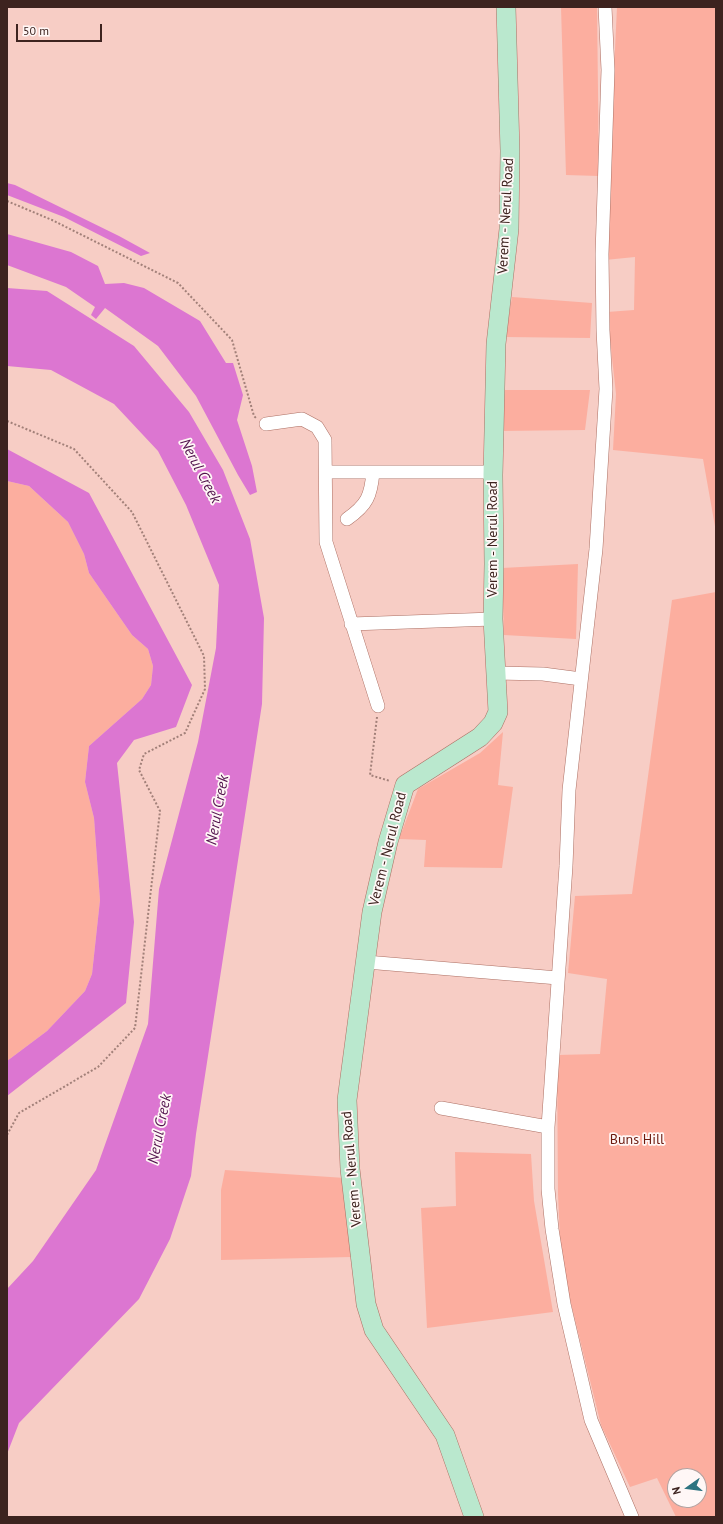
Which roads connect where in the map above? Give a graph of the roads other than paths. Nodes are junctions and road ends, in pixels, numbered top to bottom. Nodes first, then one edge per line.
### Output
1 (506, 7) edge
2 (605, 7) edge
3 (266, 424) road end
4 (326, 472) junction
5 (374, 472) junction
6 (493, 472) junction
7 (347, 519) dead end
8 (494, 619) junction
9 (351, 624) junction
10 (496, 673) junction
11 (581, 679) junction
12 (378, 706) road end
13 (366, 962) junction
14 (558, 978) junction
15 (440, 1108) dead end
16 (548, 1126) junction
17 (474, 1517) edge
18 (632, 1517) edge

1 - 6 main road, Verem - Nerul Road
2 - 11 street
3 - 4 street
4 - 5 street
4 - 9 street
5 - 6 street
5 - 7 street
6 - 8 main road, Verem - Nerul Road
8 - 9 street
8 - 10 main road, Verem - Nerul Road
9 - 12 street
10 - 11 street
10 - 13 main road, Verem - Nerul Road
11 - 14 street
13 - 14 street
13 - 17 main road, Verem - Nerul Road
14 - 16 street
15 - 16 street
16 - 18 street

